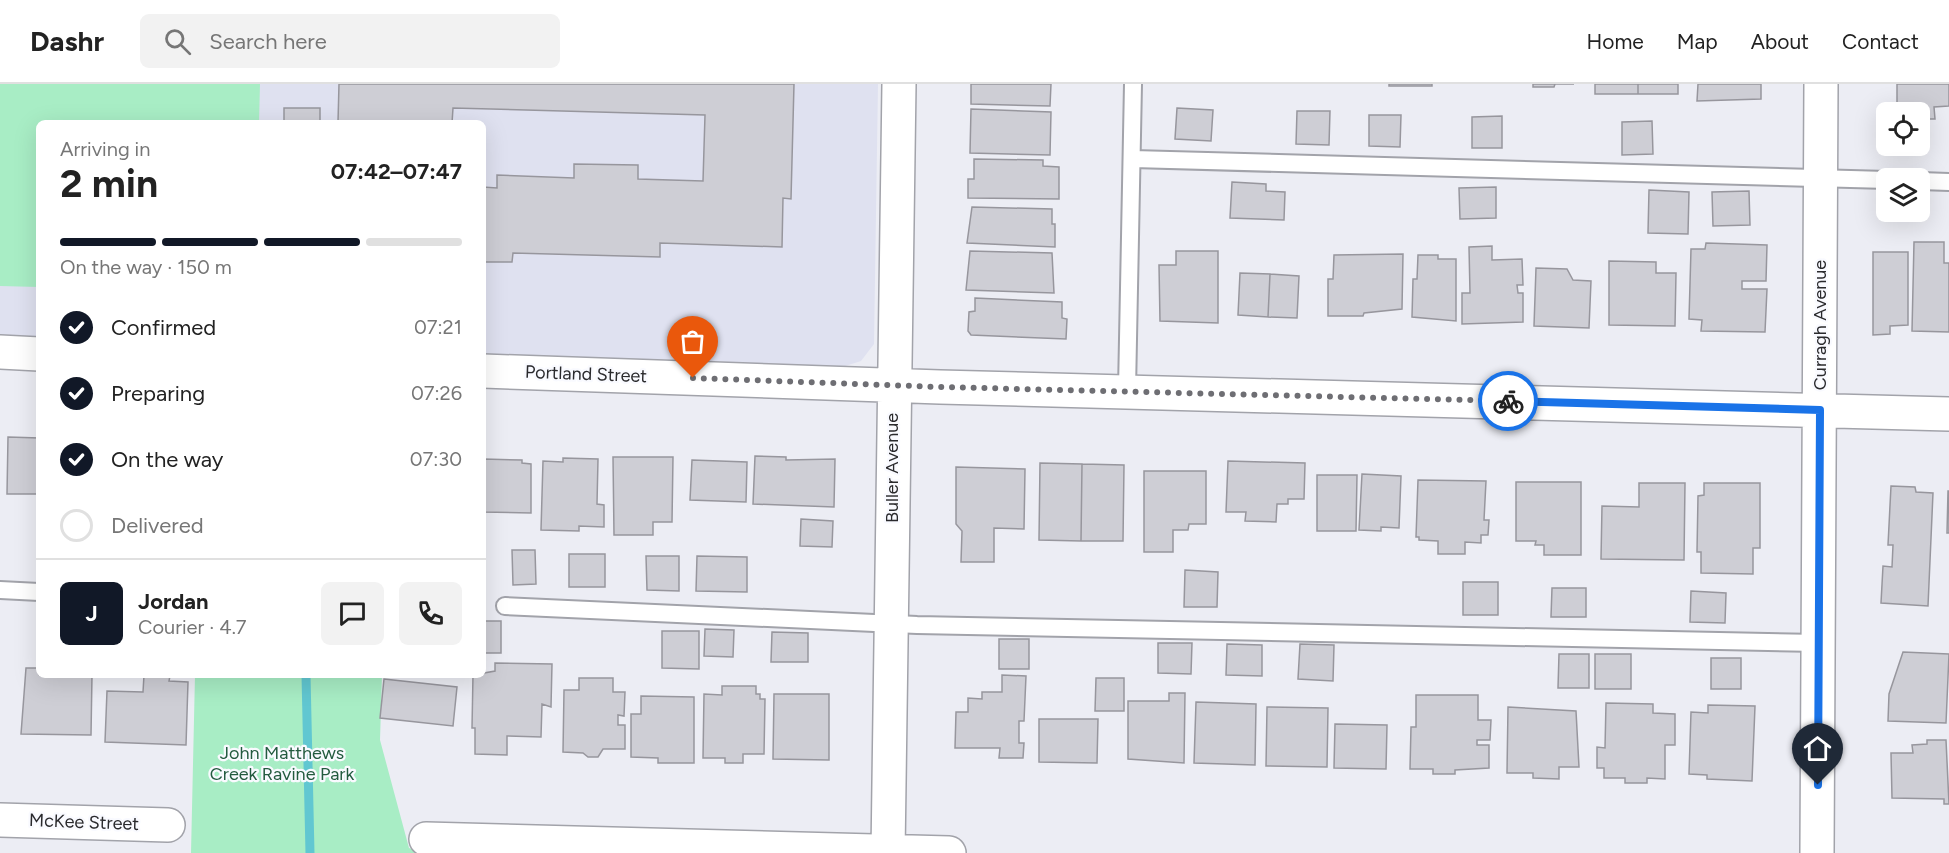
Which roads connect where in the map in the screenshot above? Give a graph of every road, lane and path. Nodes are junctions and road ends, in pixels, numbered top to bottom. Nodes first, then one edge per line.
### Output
1 (899, 84) edge
2 (1133, 84) edge
3 (1821, 84) edge
4 (1133, 159) junction
5 (1821, 177) junction
6 (1876, 180) edge
7 (1930, 181) edge
8 (1949, 182) edge
9 (0, 352) edge
10 (36, 354) edge
11 (486, 371) edge
12 (893, 385) junction
13 (1127, 390) junction
14 (1820, 410) junction
15 (1949, 414) edge
16 (0, 590) edge
17 (36, 592) edge
18 (505, 606) dead end
19 (891, 624) junction
20 (1819, 643) junction
21 (0, 820) edge
22 (168, 825) dead end
23 (428, 846) edge
24 (888, 852) edge
25 (949, 853) edge
26 (1817, 853) edge

1 - 12 street, Buller Avenue
2 - 4 lane
3 - 5 street, Curragh Avenue
4 - 5 lane
4 - 13 lane
5 - 6 lane
5 - 14 street, Curragh Avenue
7 - 8 lane
9 - 10 street
11 - 12 street, Portland Street
12 - 13 street, Portland Street
12 - 19 street, Buller Avenue
13 - 14 street, Portland Street
14 - 15 street, Portland Street
14 - 20 street, Curragh Avenue
16 - 17 lane
18 - 19 lane
19 - 20 lane
19 - 24 street, Buller Avenue
20 - 26 street, Curragh Avenue
21 - 22 street, McKee Street
23 - 24 street
24 - 25 street

